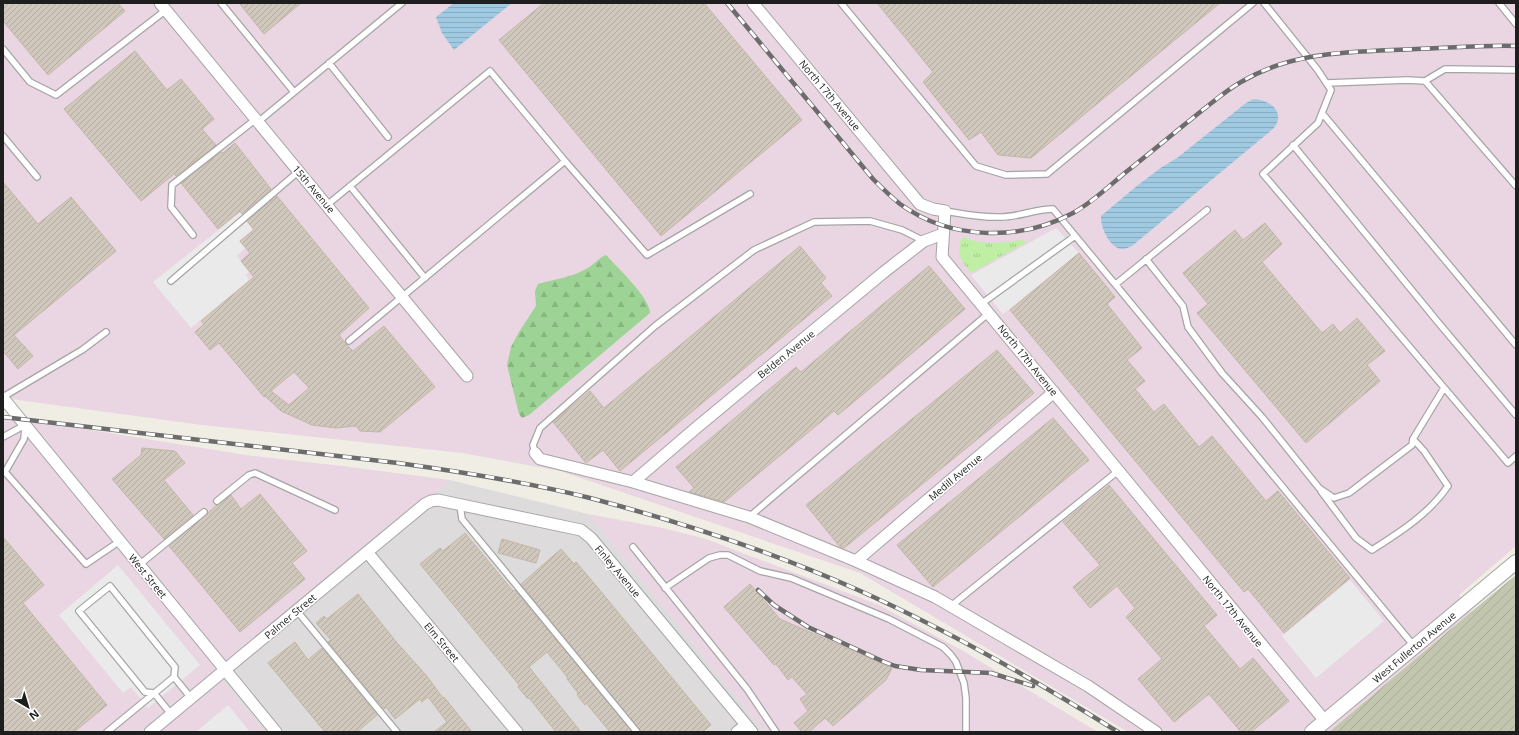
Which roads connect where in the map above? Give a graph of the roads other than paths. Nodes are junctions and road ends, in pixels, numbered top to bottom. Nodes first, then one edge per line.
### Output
1 (221, 3) edge
2 (402, 3) edge
3 (754, 3) edge
4 (841, 3) edge
5 (1254, 3) edge
6 (1264, 3) edge
7 (1499, 3) edge
8 (163, 7) edge
9 (1516, 24) edge
10 (3, 49) edge
11 (329, 63) junction
12 (1516, 70) edge
13 (1424, 81) junction
14 (1326, 83) junction
15 (294, 92) junction
16 (1322, 113) junction
17 (257, 121) junction
18 (3, 136) edge
19 (388, 137) dead end
20 (1294, 145) junction
21 (565, 161) junction
22 (299, 171) junction
23 (37, 177) dead end
24 (350, 186) junction
25 (1516, 186) edge
26 (750, 194) dead end
27 (327, 205) junction
28 (1207, 210) dead end
29 (945, 211) junction
30 (193, 234) dead end
31 (944, 234) junction
32 (1075, 236) junction
33 (924, 241) junction
34 (1146, 259) junction
35 (425, 278) junction
36 (171, 281) dead end
37 (1116, 284) junction
38 (402, 297) junction
39 (985, 309) junction
40 (106, 332) dead end
41 (349, 341) dead end
42 (1516, 344) edge
43 (467, 376) dead end
44 (1444, 388) junction
45 (1054, 392) junction
46 (3, 397) edge
47 (1516, 414) edge
48 (23, 422) junction
49 (3, 437) edge
50 (1414, 439) junction
51 (535, 452) joint
52 (1516, 456) edge
53 (1118, 471) junction
54 (633, 482) junction
55 (1319, 488) junction
56 (217, 501) dead end
57 (431, 501) joint
58 (460, 505) junction
59 (335, 510) dead end
60 (204, 512) dead end
61 (749, 517) junction
62 (120, 541) junction
63 (633, 547) dead end
64 (367, 552) junction
65 (856, 561) junction
66 (1516, 562) edge
67 (139, 565) junction
68 (665, 588) junction
69 (950, 606) junction
70 (297, 611) junction
71 (1414, 647) junction
72 (225, 670) junction
73 (174, 677) junction
74 (154, 693) junction
75 (191, 698) junction
76 (171, 714) junction
77 (1325, 721) junction
78 (749, 728) edge
79 (107, 732) edge
80 (150, 732) edge
81 (276, 732) edge
82 (397, 732) edge
83 (517, 732) edge
84 (637, 732) edge
85 (737, 732) edge
86 (776, 732) edge
87 (966, 732) edge
88 (1156, 732) edge
89 (1312, 732) edge

1 - 15 lane
2 - 11 lane
3 - 29 street, North 17th Avenue
4 - 5 lane
6 - 14 lane
7 - 9 lane
8 - 10 lane
8 - 17 street, 15th Avenue
11 - 15 lane
11 - 19 lane
12 - 13 lane
13 - 14 lane
13 - 25 lane
14 - 16 lane
15 - 17 lane
16 - 20 lane
16 - 42 lane
17 - 22 street, 15th Avenue
17 - 30 lane
18 - 23 lane
20 - 44 lane
20 - 47 lane
21 - 24 lane
21 - 26 lane
21 - 35 lane
22 - 27 street, 15th Avenue
22 - 36 lane
24 - 27 lane
24 - 35 lane
27 - 38 street, 15th Avenue
28 - 34 lane
29 - 31 street, North 17th Avenue
29 - 32 lane
31 - 33 street, Belden Avenue
31 - 39 street, North 17th Avenue
32 - 37 lane
32 - 39 lane
33 - 51 lane
33 - 54 street, Belden Avenue
34 - 37 lane
34 - 55 lane
35 - 38 lane
37 - 71 lane
38 - 41 lane
38 - 43 street, 15th Avenue
39 - 45 street, North 17th Avenue
39 - 61 lane
40 - 46 lane
44 - 50 lane
44 - 52 lane
45 - 53 street, North 17th Avenue
45 - 65 street, Medill Avenue
46 - 48 street, West Street
48 - 49 lane
48 - 62 street, West Street
48 - 62 lane
50 - 55 lane
50 - 55 lane
51 - 54 street
53 - 69 lane
53 - 77 street, North 17th Avenue
54 - 61 street
56 - 59 lane
57 - 58 street, Finley Avenue
57 - 64 street, Palmer Street
58 - 78 street, Finley Avenue
58 - 84 lane
60 - 67 lane
61 - 65 street
62 - 67 street, West Street
63 - 68 lane
64 - 70 street, Palmer Street
64 - 83 street, Elm Street
65 - 69 street
66 - 71 street, West Fullerton Avenue
67 - 72 street, West Street
68 - 86 lane
68 - 87 lane
69 - 88 street
70 - 72 street, Palmer Street
70 - 82 lane
71 - 77 street, West Fullerton Avenue
72 - 75 street, Palmer Street
72 - 81 street, West Street
73 - 74 lane
73 - 74 lane
73 - 75 lane
74 - 76 lane
74 - 79 lane
75 - 76 street, Palmer Street
76 - 80 street, Palmer Street
77 - 89 street, West Fullerton Avenue
78 - 85 street

